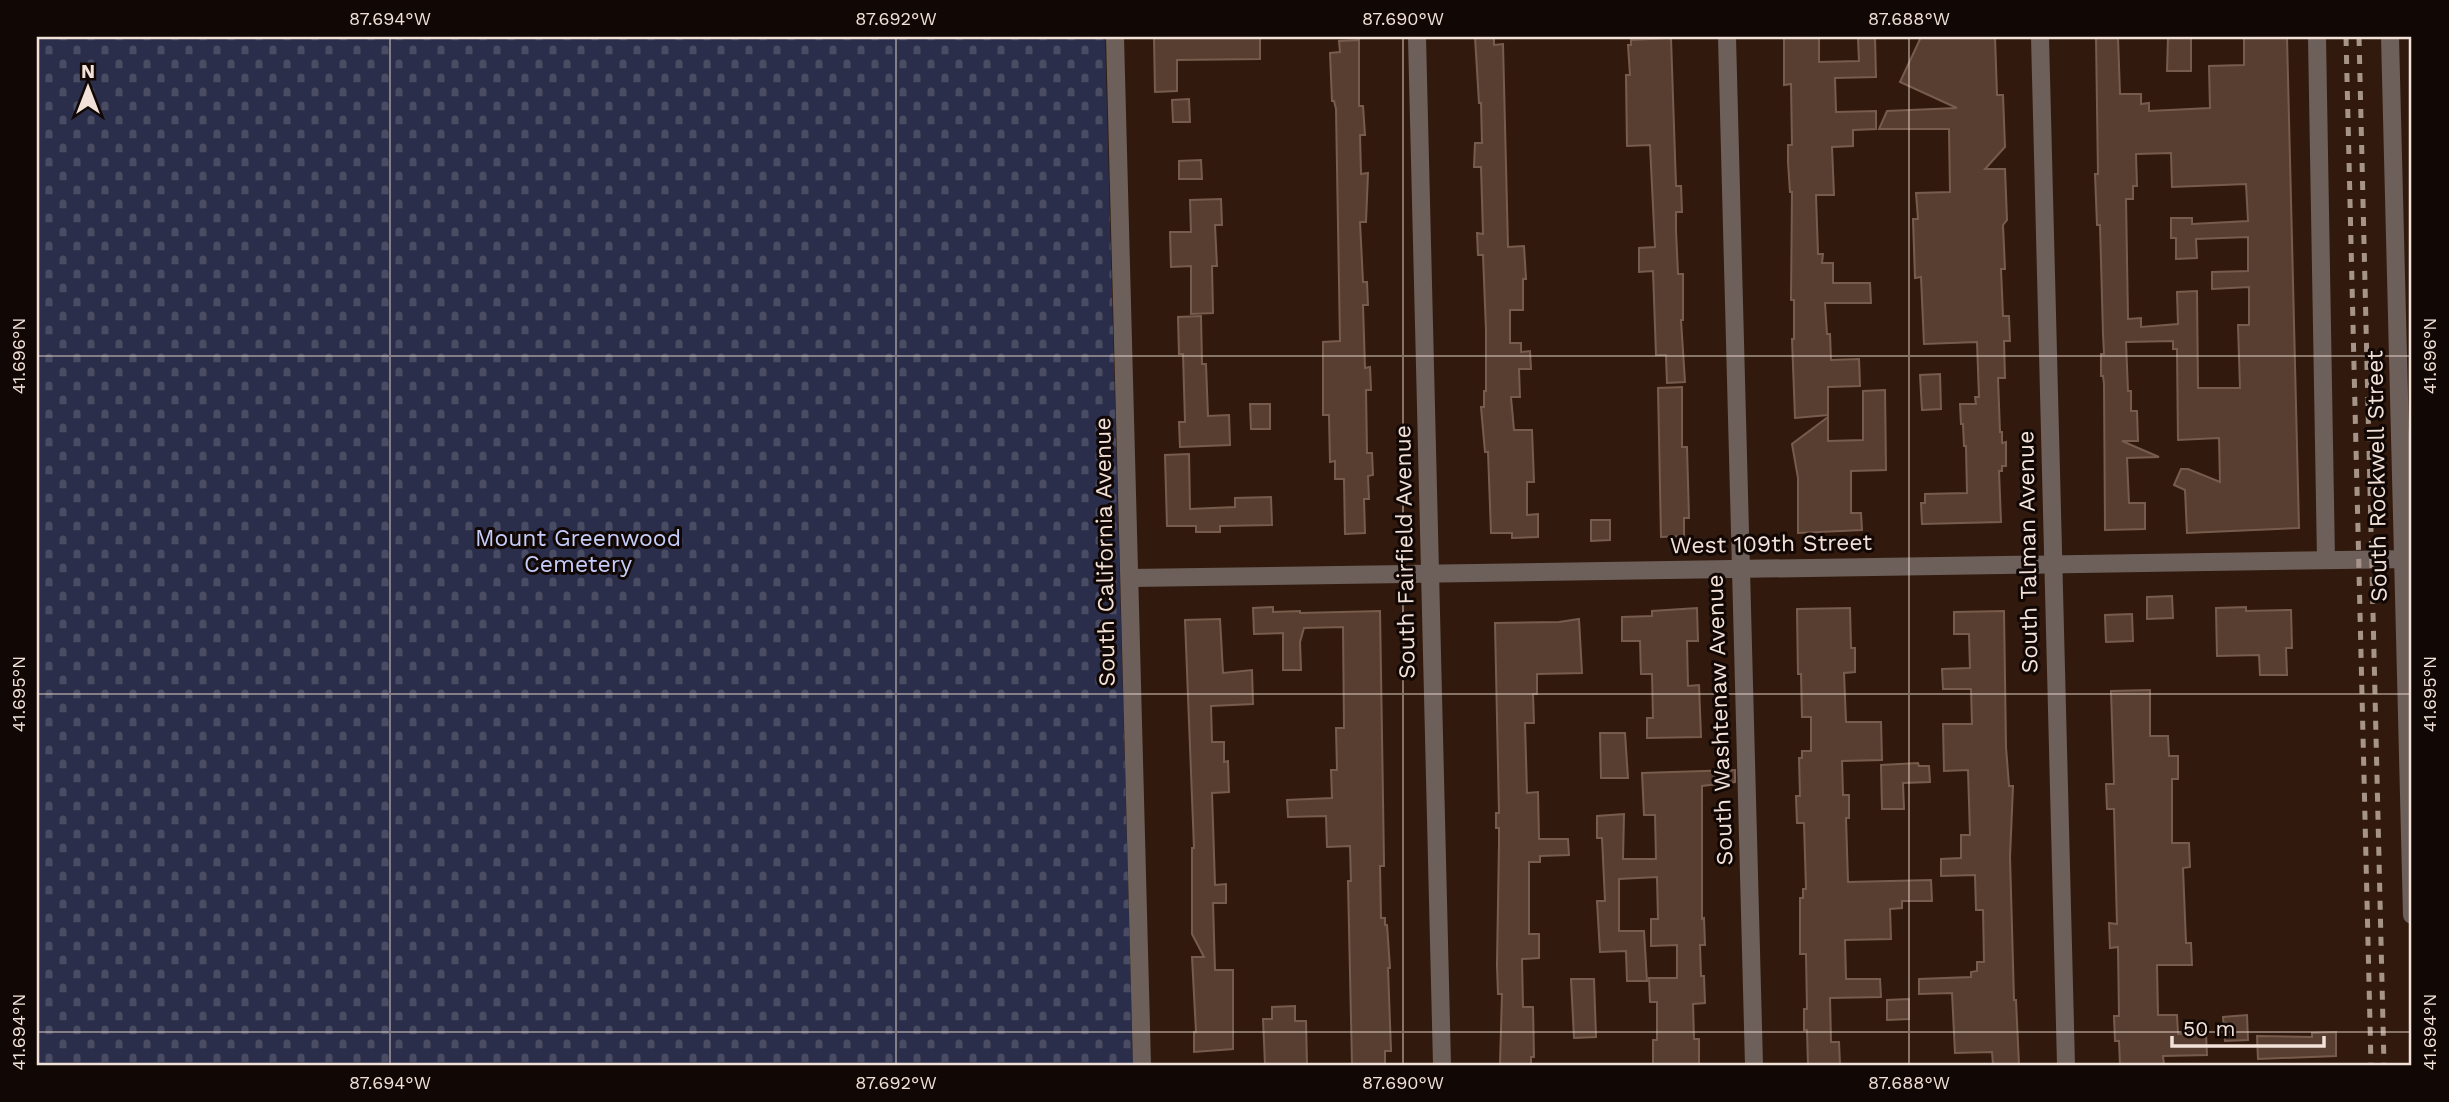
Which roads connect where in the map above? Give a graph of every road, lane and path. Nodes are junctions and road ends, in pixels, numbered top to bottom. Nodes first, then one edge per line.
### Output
1 (1115, 37) edge
2 (1417, 37) edge
3 (1727, 37) edge
4 (2040, 37) edge
5 (2317, 37) edge
6 (2390, 37) edge
7 (2408, 559) edge
8 (2326, 560) junction
9 (2053, 564) junction
10 (1740, 569) junction
11 (1430, 574) junction
12 (1130, 578) junction
13 (2412, 864) edge
14 (2412, 915) edge
15 (1142, 1065) edge
16 (1442, 1065) edge
17 (1754, 1065) edge
18 (2066, 1065) edge

1 - 12 street, South California Avenue
2 - 11 street, South Fairfield Avenue
3 - 10 street, South Washtenaw Avenue
4 - 9 street, South Talman Avenue
5 - 8 street
6 - 7 street, South Rockwell Street
7 - 8 street, West 109th Street
7 - 13 street, South Rockwell Street
8 - 9 street, West 109th Street
9 - 10 street, West 109th Street
9 - 18 street, South Talman Avenue
10 - 11 street, West 109th Street
10 - 17 street, South Washtenaw Avenue
11 - 12 street, West 109th Street
11 - 16 street, South Fairfield Avenue
12 - 15 street, South California Avenue
13 - 14 street, South Rockwell Street

